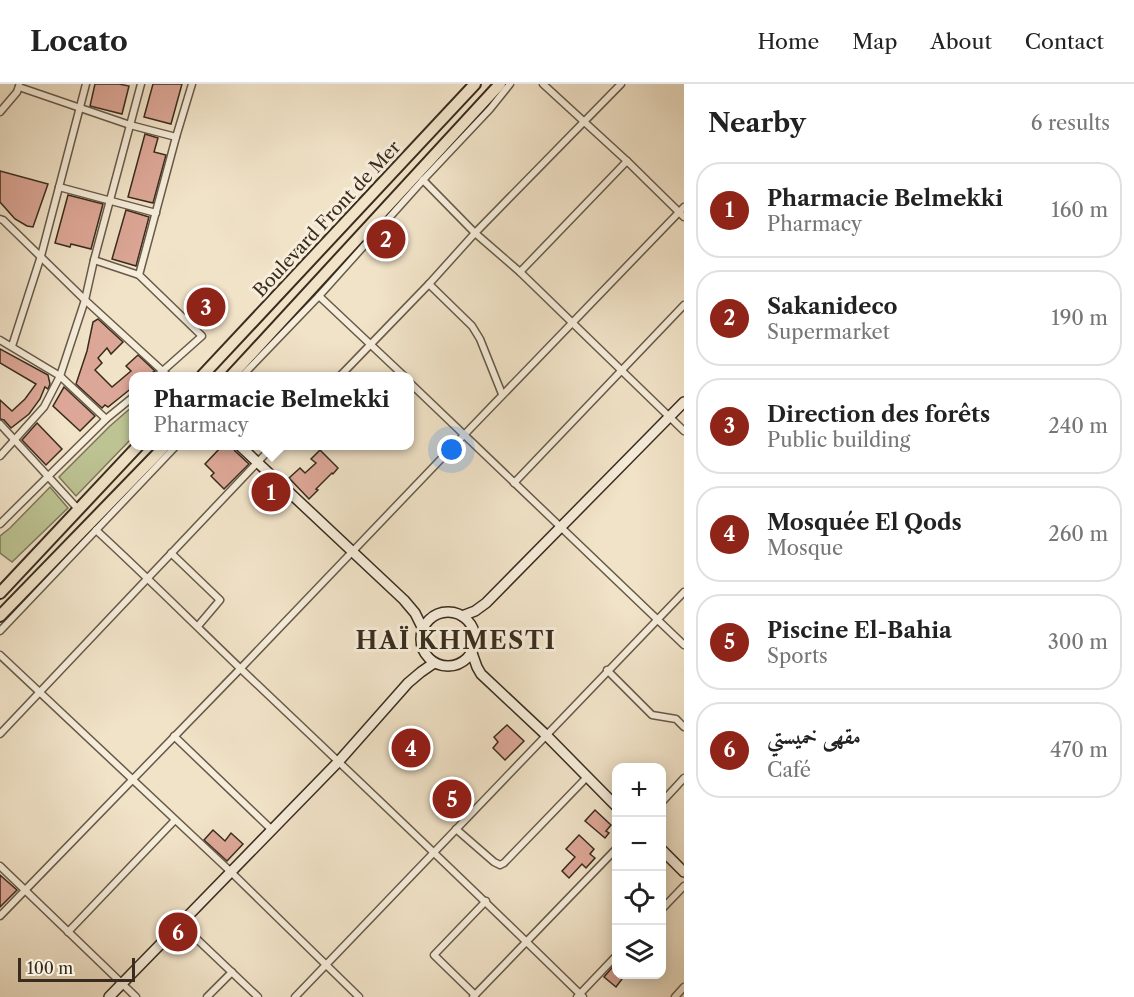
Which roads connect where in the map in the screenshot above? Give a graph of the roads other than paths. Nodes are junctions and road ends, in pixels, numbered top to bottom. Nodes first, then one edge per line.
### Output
1 (86, 84) edge
2 (141, 84) edge
3 (192, 84) edge
4 (475, 84) edge
5 (500, 84) edge
6 (510, 84) edge
7 (543, 84) edge
8 (621, 84) edge
9 (19, 86) edge
10 (79, 108) junction
11 (0, 111) edge
12 (585, 122) junction
13 (130, 125) junction
14 (176, 137) junction
15 (627, 161) junction
16 (423, 180) junction
17 (59, 187) junction
18 (110, 201) junction
19 (682, 212) edge
20 (156, 213) junction
21 (0, 219) edge
22 (475, 233) junction
23 (41, 256) junction
24 (94, 260) junction
25 (520, 272) junction
26 (139, 275) junction
27 (429, 284) junction
28 (319, 296) junction
29 (85, 300) junction
30 (684, 305) edge
31 (572, 323) junction
32 (0, 340) edge
33 (371, 345) junction
34 (12, 346) junction
35 (621, 370) junction
36 (159, 372) edge
37 (165, 372) edge
38 (206, 372) edge
39 (235, 372) edge
40 (246, 372) edge
41 (344, 372) edge
42 (400, 372) edge
43 (60, 376) junction
44 (414, 387) edge
45 (502, 394) junction
46 (129, 400) edge
47 (684, 402) edge
48 (669, 417) junction
49 (106, 419) junction
50 (0, 424) edge
51 (684, 431) edge
52 (464, 435) junction
53 (15, 440) junction
54 (134, 450) edge
55 (161, 450) edge
56 (172, 450) edge
57 (244, 450) edge
58 (269, 450) edge
59 (0, 456) edge
60 (258, 462) junction
61 (47, 476) junction
62 (514, 483) junction
63 (78, 509) junction
64 (0, 524) edge
65 (562, 527) junction
66 (96, 530) junction
67 (351, 552) junction
68 (171, 553) junction
69 (148, 577) junction
70 (684, 592) edge
71 (0, 593) edge
72 (481, 607) junction
73 (415, 612) junction
74 (0, 616) edge
75 (462, 616) junction
76 (432, 617) junction
77 (657, 619) junction
78 (198, 626) junction
79 (472, 627) junction
80 (423, 629) junction
81 (0, 631) edge
82 (684, 645) edge
83 (472, 653) junction
84 (425, 654) junction
85 (0, 655) edge
86 (434, 663) junction
87 (460, 664) junction
88 (241, 669) junction
89 (608, 670) junction
90 (479, 671) junction
91 (415, 677) junction
92 (40, 693) junction
93 (684, 728) edge
94 (0, 734) edge
95 (546, 735) junction
96 (174, 736) junction
97 (339, 761) junction
98 (587, 777) junction
99 (684, 778) edge
100 (132, 779) junction
101 (666, 798) edge
102 (612, 802) edge
103 (176, 820) junction
104 (456, 829) junction
105 (272, 830) junction
106 (433, 853) junction
107 (612, 853) edge
108 (666, 854) edge
109 (0, 866) edge
110 (231, 872) junction
111 (684, 872) edge
112 (684, 886) edge
113 (26, 891) junction
114 (486, 902) junction
115 (666, 905) edge
116 (0, 916) edge
117 (181, 924) junction
118 (68, 932) junction
119 (527, 942) junction
120 (612, 960) edge
121 (326, 965) junction
122 (232, 972) junction
123 (122, 984) junction
124 (684, 987) edge
125 (474, 996) edge
126 (580, 996) edge
127 (109, 997) edge
128 (136, 997) edge
129 (207, 997) edge
130 (258, 997) edge
131 (295, 997) edge
132 (359, 997) edge
133 (675, 997) edge

1 - 10 street
2 - 13 street
3 - 14 street
4 - 38 main road, Boulevard Front de Mer
5 - 39 main road, Boulevard Front de Mer
6 - 16 street
7 - 12 street
8 - 12 street
9 - 10 street
9 - 11 street
10 - 13 street
10 - 17 street
12 - 15 street
12 - 22 street
13 - 14 street
13 - 18 street
14 - 20 street
15 - 19 street
15 - 25 street
16 - 22 street
16 - 28 street
17 - 18 street
17 - 23 street
18 - 20 street
18 - 24 street
19 - 31 street
20 - 26 street
21 - 23 street
22 - 25 street
22 - 27 street
23 - 29 street
23 - 34 street
24 - 26 street
24 - 29 street
25 - 31 street
26 - 37 street
27 - 33 street
27 - 45 street
28 - 33 street
28 - 40 street
29 - 36 street
29 - 43 street
30 - 35 street
31 - 35 street
31 - 45 street
32 - 34 street
33 - 41 street
33 - 42 street
34 - 43 street
35 - 48 street
35 - 62 street
43 - 49 street
43 - 53 street
44 - 52 street
45 - 52 street
46 - 49 street
47 - 48 street
48 - 51 street
48 - 65 street
49 - 61 street
50 - 53 street
52 - 62 street
52 - 67 street
53 - 59 street
53 - 61 street
54 - 63 main road
55 - 74 main road
56 - 66 street
57 - 60 street
58 - 60 street
60 - 67 street
60 - 68 street
61 - 63 street
61 - 64 street
62 - 65 street
63 - 71 main road
65 - 72 street
65 - 77 street
66 - 69 street
66 - 81 street
67 - 73 street
67 - 88 street
68 - 69 street
68 - 78 street
69 - 78 street
69 - 92 street
70 - 77 street
72 - 75 street
72 - 79 street
73 - 76 street
73 - 80 street
75 - 76 street
75 - 79 street
76 - 80 street
77 - 82 street
77 - 89 street
78 - 88 street
79 - 83 street
80 - 84 street
83 - 87 street
83 - 90 street
84 - 86 street
84 - 91 street
85 - 92 street
86 - 87 street
86 - 91 street
87 - 90 street
88 - 96 street
88 - 97 street
89 - 93 street
89 - 95 street
90 - 95 street
91 - 97 street
92 - 94 street
92 - 100 street
95 - 98 street
95 - 104 street
96 - 100 street
96 - 105 street
97 - 105 street
97 - 106 street
98 - 102 street
98 - 104 street
99 - 101 street
100 - 103 street
100 - 113 street
103 - 110 street
103 - 118 street
104 - 106 street
105 - 110 street
106 - 114 street
106 - 121 street
107 - 119 street
108 - 111 street
109 - 113 street
110 - 117 street
110 - 121 street
112 - 115 street
113 - 116 street
113 - 118 street
114 - 119 street
114 - 125 street
117 - 122 street
117 - 123 street
118 - 123 street
119 - 125 street
119 - 126 street
120 - 126 street
121 - 131 street
121 - 132 street
122 - 129 street
122 - 130 street
123 - 127 street
123 - 128 street
124 - 133 street

